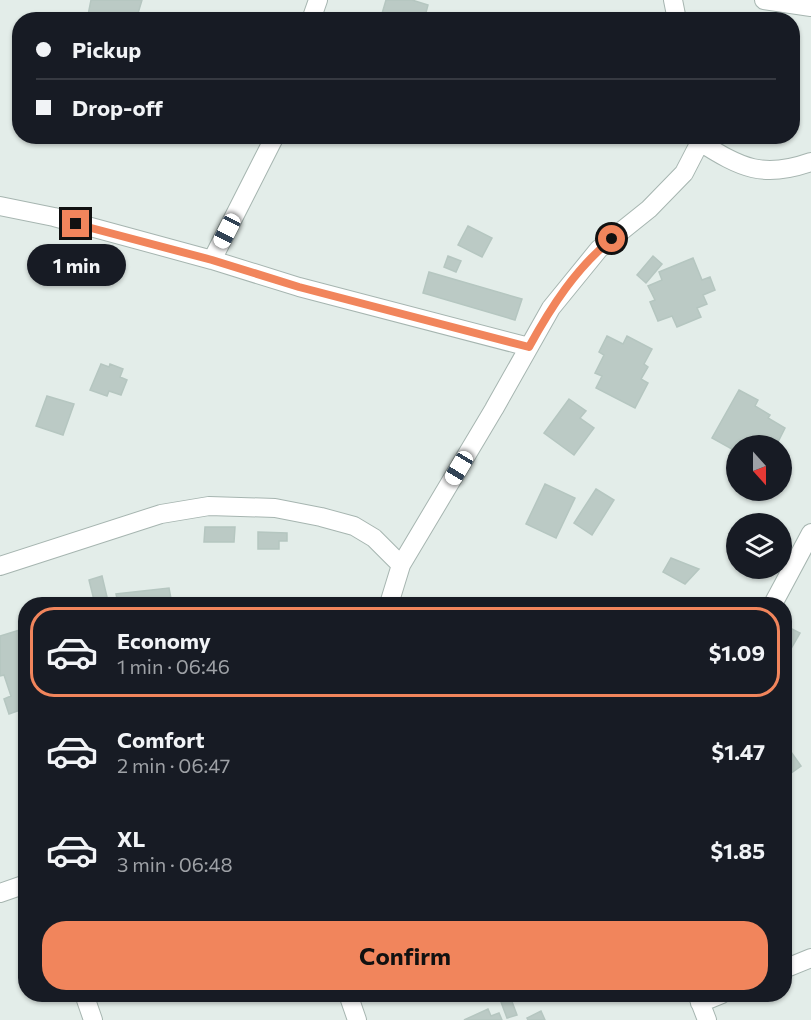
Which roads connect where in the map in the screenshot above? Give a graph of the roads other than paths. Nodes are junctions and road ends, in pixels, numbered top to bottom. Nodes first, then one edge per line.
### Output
1 (764, 0) edge
2 (811, 7) edge
3 (271, 144) edge
4 (698, 144) edge
5 (707, 144) edge
6 (811, 162) edge
7 (0, 206) edge
8 (212, 260) junction
9 (529, 347) junction
10 (811, 533) edge
11 (401, 565) junction
12 (0, 566) edge
13 (391, 597) edge
14 (777, 597) edge
15 (18, 888) edge
16 (0, 893) edge
17 (811, 958) edge
18 (792, 966) edge
19 (87, 1002) edge
20 (351, 1002) edge
21 (93, 1020) edge
22 (357, 1020) edge

1 - 2 street
3 - 8 street
4 - 9 street
5 - 6 street
7 - 8 street
8 - 9 street
9 - 11 street
10 - 14 street
11 - 12 street
11 - 13 street
15 - 16 street
17 - 18 street
19 - 21 street
20 - 22 street

